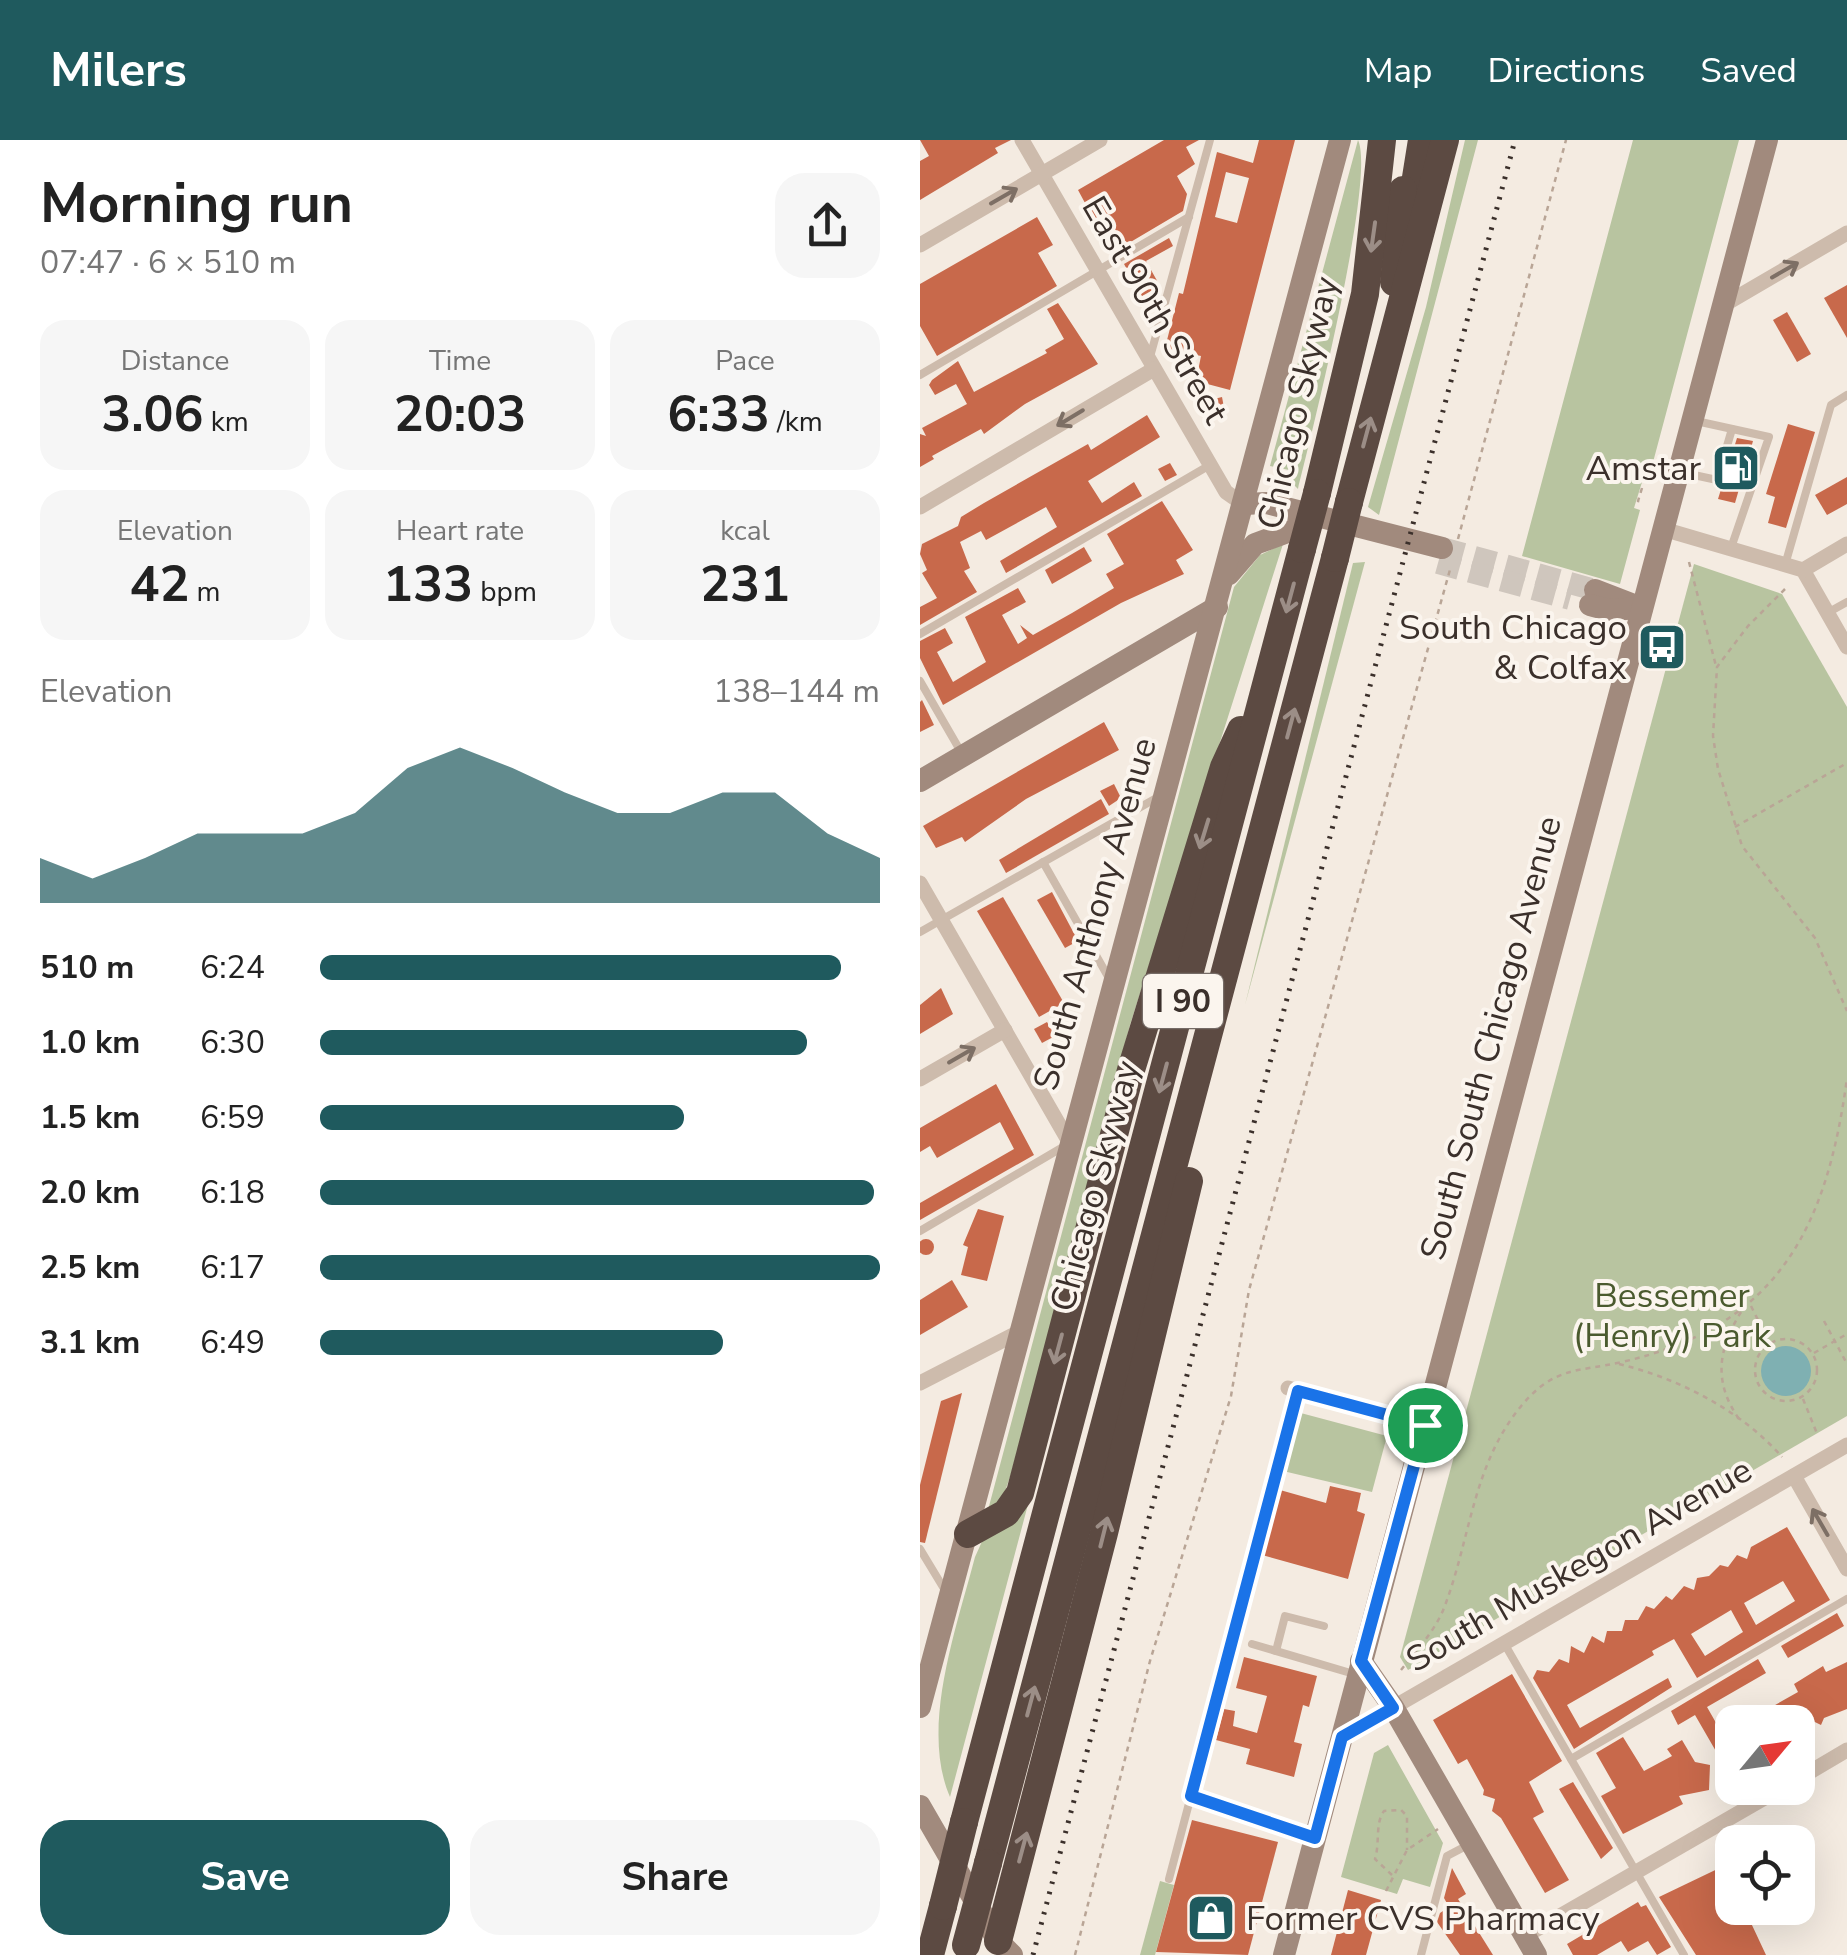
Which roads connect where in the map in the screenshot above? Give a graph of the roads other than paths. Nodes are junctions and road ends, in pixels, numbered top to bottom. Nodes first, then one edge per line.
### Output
1 (1022, 140) edge
2 (1100, 140) edge
3 (1210, 140) edge
4 (1340, 140) edge
5 (1382, 140) edge
6 (1431, 140) edge
7 (1768, 140) edge
8 (1042, 174) junction
9 (1188, 218) junction
10 (1847, 234) edge
11 (920, 245) edge
12 (1098, 271) junction
13 (1722, 306) junction
14 (1386, 363) junction
15 (1152, 364) junction
16 (920, 375) edge
17 (1847, 396) edge
18 (1692, 420) junction
19 (1732, 429) junction
20 (1210, 465) junction
21 (1678, 472) junction
22 (1243, 504) junction
23 (920, 507) edge
24 (1663, 529) junction
25 (1303, 538) junction
26 (1847, 544) edge
27 (1730, 548) junction
28 (1785, 565) junction
29 (1802, 570) junction
30 (1223, 581) junction
31 (1592, 597) tunnel mouth
32 (1847, 602) edge
33 (1216, 606) junction
34 (1642, 608) junction
35 (1828, 614) junction
36 (920, 634) edge
37 (1277, 646) junction
38 (1847, 647) edge
39 (920, 681) edge
40 (963, 756) junction
41 (920, 781) edge
42 (1165, 794) junction
43 (1044, 862) junction
44 (920, 884) edge
45 (941, 920) junction
46 (1238, 924) junction
47 (920, 932) edge
48 (1112, 984) junction
49 (1005, 1030) junction
50 (920, 1079) edge
51 (1068, 1142) junction
52 (920, 1231) edge
53 (1021, 1331) junction
54 (920, 1383) edge
55 (1293, 1389) joint
56 (1425, 1425) junction
57 (1847, 1445) edge
58 (1794, 1476) junction
59 (968, 1534) junction
60 (920, 1549) edge
61 (1847, 1569) edge
62 (950, 1599) junction
63 (1847, 1599) edge
64 (1324, 1626) dead end
65 (1504, 1643) junction
66 (1252, 1644) dead end
67 (1276, 1651) junction
68 (1360, 1668) junction
69 (924, 1682) edge
70 (920, 1707) edge
71 (1393, 1708) junction
72 (1342, 1737) junction
73 (1847, 1750) edge
74 (1571, 1759) junction
75 (1815, 1768) edge
76 (1191, 1796) junction
77 (1752, 1805) edge
78 (920, 1806) edge
79 (1315, 1838) junction
80 (1472, 1843) junction
81 (1635, 1870) junction
82 (1169, 1879) dead end
83 (1531, 1945) edge
84 (964, 1950) edge
85 (1004, 1950) edge
86 (930, 1955) edge
87 (1284, 1955) edge
88 (1421, 1955) edge
89 (1684, 1955) edge

1 - 8 street, East 90th Street
2 - 8 street
3 - 9 lane
4 - 22 main road, South Anthony Avenue
5 -> 25 highway, Chicago Skyway / I 90, bridge
6 - 14 highway, I 90
6 - 14 highway, I 90
7 - 13 main road, South South Chicago Avenue
11 -> 8 street
8 - 12 street, East 90th Street
9 - 12 lane
9 - 15 lane
13 -> 10 street
12 - 15 street, East 90th Street
12 - 16 lane
13 - 18 main road, South South Chicago Avenue
46 -> 14 highway, Chicago Skyway / I 90, bridge
15 - 20 street, East 90th Street
15 -> 23 street
17 - 28 lane
18 - 19 lane
18 - 21 main road, South South Chicago Avenue
19 - 21 lane
19 - 27 lane
20 - 22 street, East 90th Street
20 - 36 lane
21 - 24 main road, South South Chicago Avenue
22 - 25 main road
22 - 25 main road
22 - 30 main road, South Anthony Avenue
24 - 27 street
24 - 34 main road, South South Chicago Avenue
25 - 30 main road
25 -> 37 highway, Chicago Skyway / I 90
26 - 29 street
27 - 28 street
28 - 29 street
29 - 35 street
30 - 33 main road, South Anthony Avenue
31 - 34 main road
32 - 35 lane
33 - 40 main road
33 - 42 main road, South Anthony Avenue
34 - 56 main road, South South Chicago Avenue
35 - 38 street
37 -> 59 highway
37 -> 86 highway, Chicago Skyway / I 90, bridge
39 - 40 lane
40 - 41 main road
42 - 43 lane
42 - 48 main road, South Anthony Avenue
43 - 45 lane
43 - 48 lane
44 - 45 street
45 - 47 lane
45 - 49 street
84 -> 46 highway, Chicago Skyway / I 90, bridge
85 -> 46 highway
48 - 51 main road, South Anthony Avenue
50 -> 49 street
49 - 51 street
51 - 52 lane
51 - 53 main road, South Anthony Avenue
53 - 54 street
53 - 59 main road, South Anthony Avenue
55 - 56 street
55 - 76 lane
56 - 68 main road, South South Chicago Avenue
57 - 58 street, South Muskegon Avenue
61 -> 58 street
58 - 65 street, South Muskegon Avenue
59 - 62 main road, South Anthony Avenue
60 - 62 lane
62 - 69 main road, South Anthony Avenue
63 - 74 lane
64 - 67 lane
65 - 71 street, South Muskegon Avenue
65 - 74 lane
66 - 67 lane
67 - 68 lane
68 - 71 main road
68 - 72 main road, South South Chicago Avenue
69 - 70 main road, South Anthony Avenue
71 - 72 street, South Muskegon Avenue
71 - 80 main road
72 - 79 main road, South South Chicago Avenue
73 - 75 street
74 - 81 lane
76 - 79 lane
76 - 82 lane
77 - 81 street
78 - 85 main road
79 - 87 main road, South South Chicago Avenue
80 - 83 main road
80 - 88 lane
81 - 83 street
81 - 89 lane

